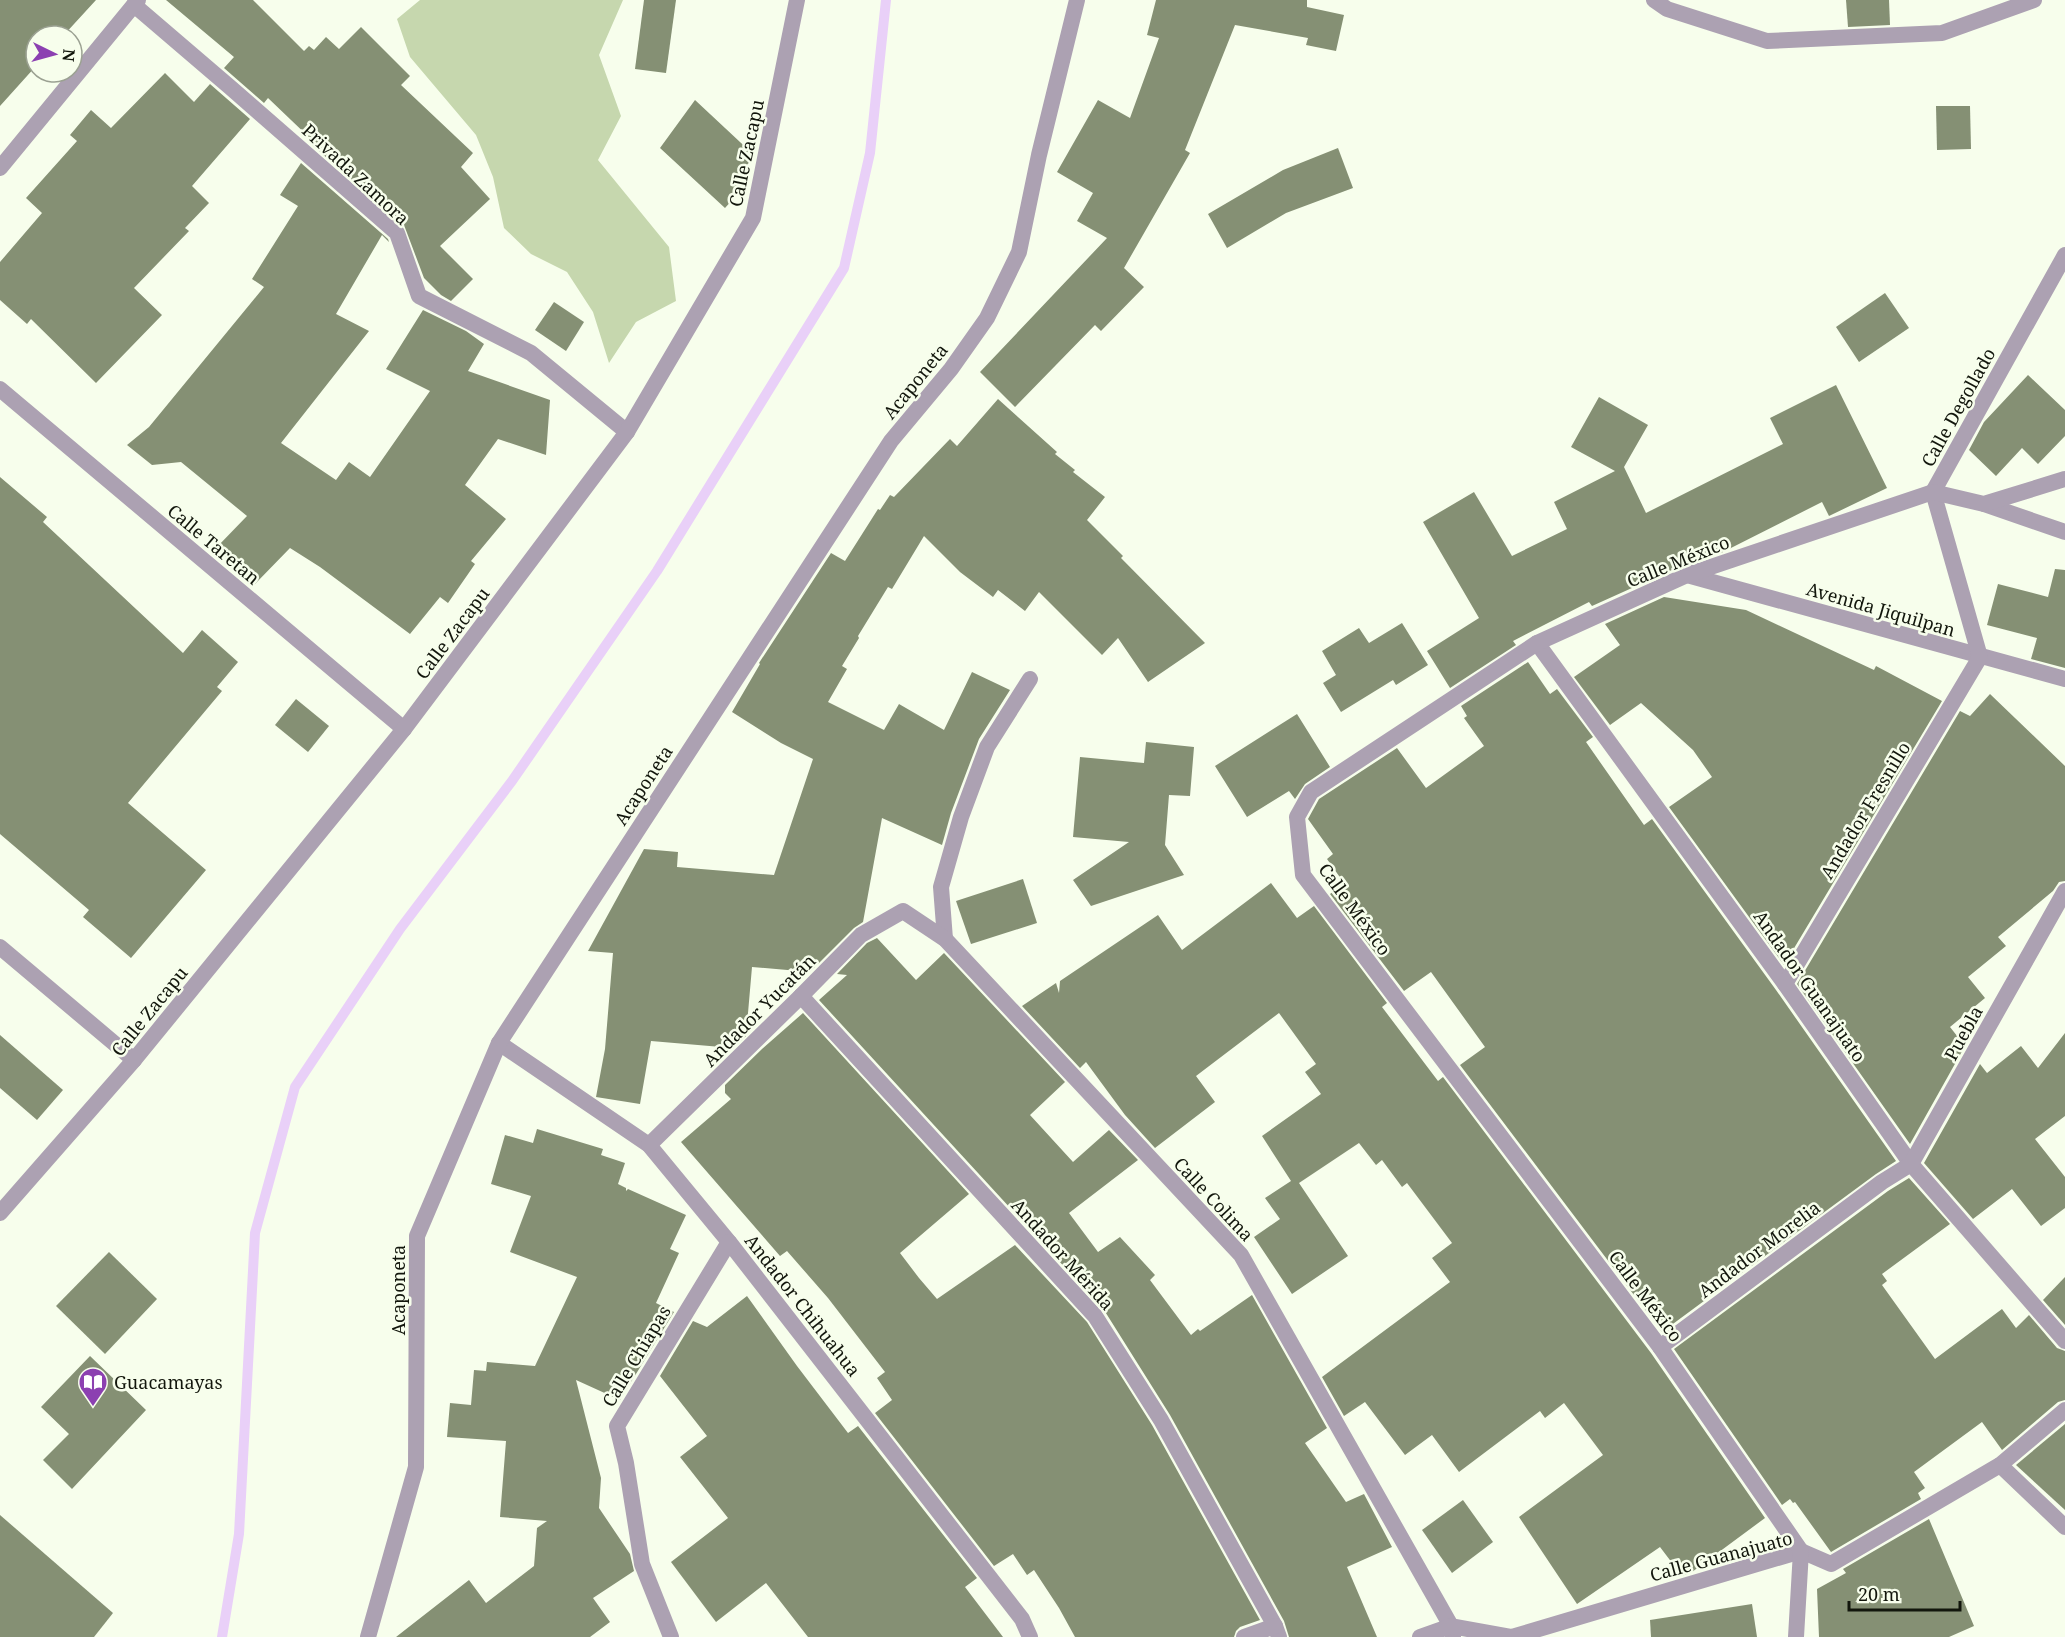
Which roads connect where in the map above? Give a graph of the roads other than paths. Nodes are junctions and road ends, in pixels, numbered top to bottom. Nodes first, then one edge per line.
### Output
1 (797, 0) edge
2 (1077, 0) edge
3 (1653, 0) edge
4 (2034, 0) edge
5 (136, 2) edge
6 (0, 168) edge
7 (2065, 255) edge
8 (0, 389) edge
9 (627, 432) junction
10 (2065, 479) edge
11 (1934, 492) junction
12 (1984, 504) junction
13 (2065, 532) edge
14 (1687, 575) junction
15 (1538, 643) junction
16 (1980, 657) junction
17 (1030, 679) dead end
18 (2065, 679) edge
19 (404, 729) junction
20 (2065, 891) edge
21 (903, 911) joint
22 (945, 939) junction
23 (0, 947) edge
24 (1785, 984) junction
25 (801, 996) junction
26 (499, 1043) junction
27 (134, 1060) junction
28 (649, 1145) junction
29 (1911, 1164) junction
30 (1882, 1182) joint
31 (0, 1213) edge
32 (729, 1242) junction
33 (2065, 1341) edge
34 (1660, 1347) junction
35 (2065, 1410) edge
36 (2000, 1465) junction
37 (2065, 1527) edge
38 (1801, 1551) junction
39 (1277, 1631) edge
40 (1452, 1632) edge
41 (368, 1637) edge
42 (670, 1637) edge
43 (1030, 1637) edge
44 (1244, 1637) edge
45 (1420, 1637) edge
46 (1796, 1637) edge

1 - 9 street, Calle Zacapu
2 - 26 street, Acaponeta
3 - 4 street
5 - 6 street
5 - 9 street, Privada Zamora
7 - 11 street, Calle Degollado
8 - 19 street, Calle Taretan
9 - 19 street, Calle Zacapu
10 - 12 street
11 - 12 street
11 - 14 street, Calle México
11 - 16 street, Calle Degollado
12 - 13 street
14 - 15 street, Calle México
14 - 16 street, Avenida Jiquilpan
15 - 24 street, Andador Guanajuato
15 - 34 street, Calle México
16 - 18 street, Avenida Jiquilpan
16 - 24 street, Andador Fresnillo
17 - 22 street
19 - 27 street, Calle Zacapu
20 - 29 street, Puebla
21 - 22 street, Calle Colima
21 - 25 street, Andador Yucatán
22 - 40 street, Calle Colima
23 - 27 street
24 - 29 street, Andador Guanajuato
25 - 28 street, Andador Yucatán
25 - 39 street, Andador Mérida
26 - 28 street, Andador Chihuahua
26 - 41 street, Acaponeta
27 - 31 street, Calle Zacapu
28 - 32 street, Andador Chihuahua
29 - 30 street, Puebla
29 - 33 street, Andador Guanajuato
30 - 34 street, Andador Morelia
32 - 42 street, Calle Chiapas
32 - 43 street, Andador Chihuahua
34 - 38 street, Calle México
35 - 36 street, Calle Guanajuato
36 - 37 street
36 - 38 street, Calle Guanajuato
38 - 40 street, Calle Guanajuato
38 - 46 street
39 - 44 street
40 - 45 street, Calle Guanajuato

